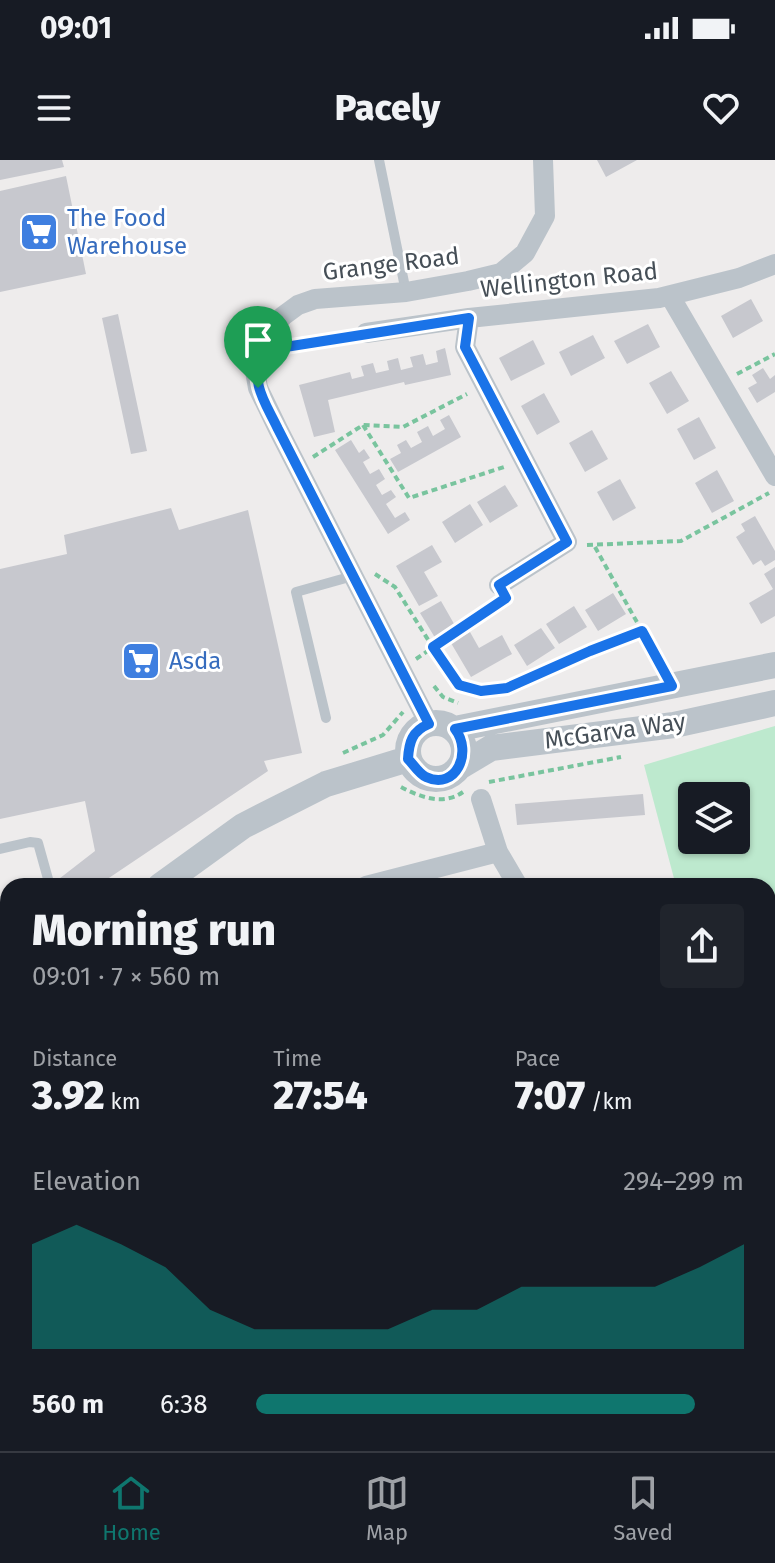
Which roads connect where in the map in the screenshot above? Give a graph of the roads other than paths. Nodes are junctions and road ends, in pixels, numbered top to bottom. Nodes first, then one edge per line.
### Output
1 (379, 160) edge
2 (543, 160) edge
3 (775, 264) edge
4 (406, 292) junction
5 (670, 296) junction
6 (469, 318) junction
7 (366, 333) road end
8 (775, 476) edge
9 (362, 574) junction
10 (499, 585) road end
11 (775, 665) edge
12 (775, 703) edge
13 (326, 718) dead end
14 (429, 724) junction
15 (455, 729) junction
16 (408, 759) junction
17 (471, 784) junction
18 (0, 849) edge
19 (498, 852) junction
20 (48, 878) edge
21 (171, 878) edge
22 (397, 878) edge
23 (513, 878) edge

1 - 4 lane
2 - 4 street, Grange Road
3 - 5 street, Wellington Road
4 - 9 street, Grange Road
5 - 6 street, Wellington Road
5 - 8 street
6 - 7 street, Wellington Road
6 - 10 street
9 - 13 lane
9 - 14 street
11 - 15 street, McGarva Way
12 - 17 street, McGarva Way
14 - 15 street
14 - 16 street
15 - 17 street
16 - 17 street, McGarva Way
16 - 21 street
17 - 19 street
18 - 20 lane
19 - 22 street
19 - 23 street

